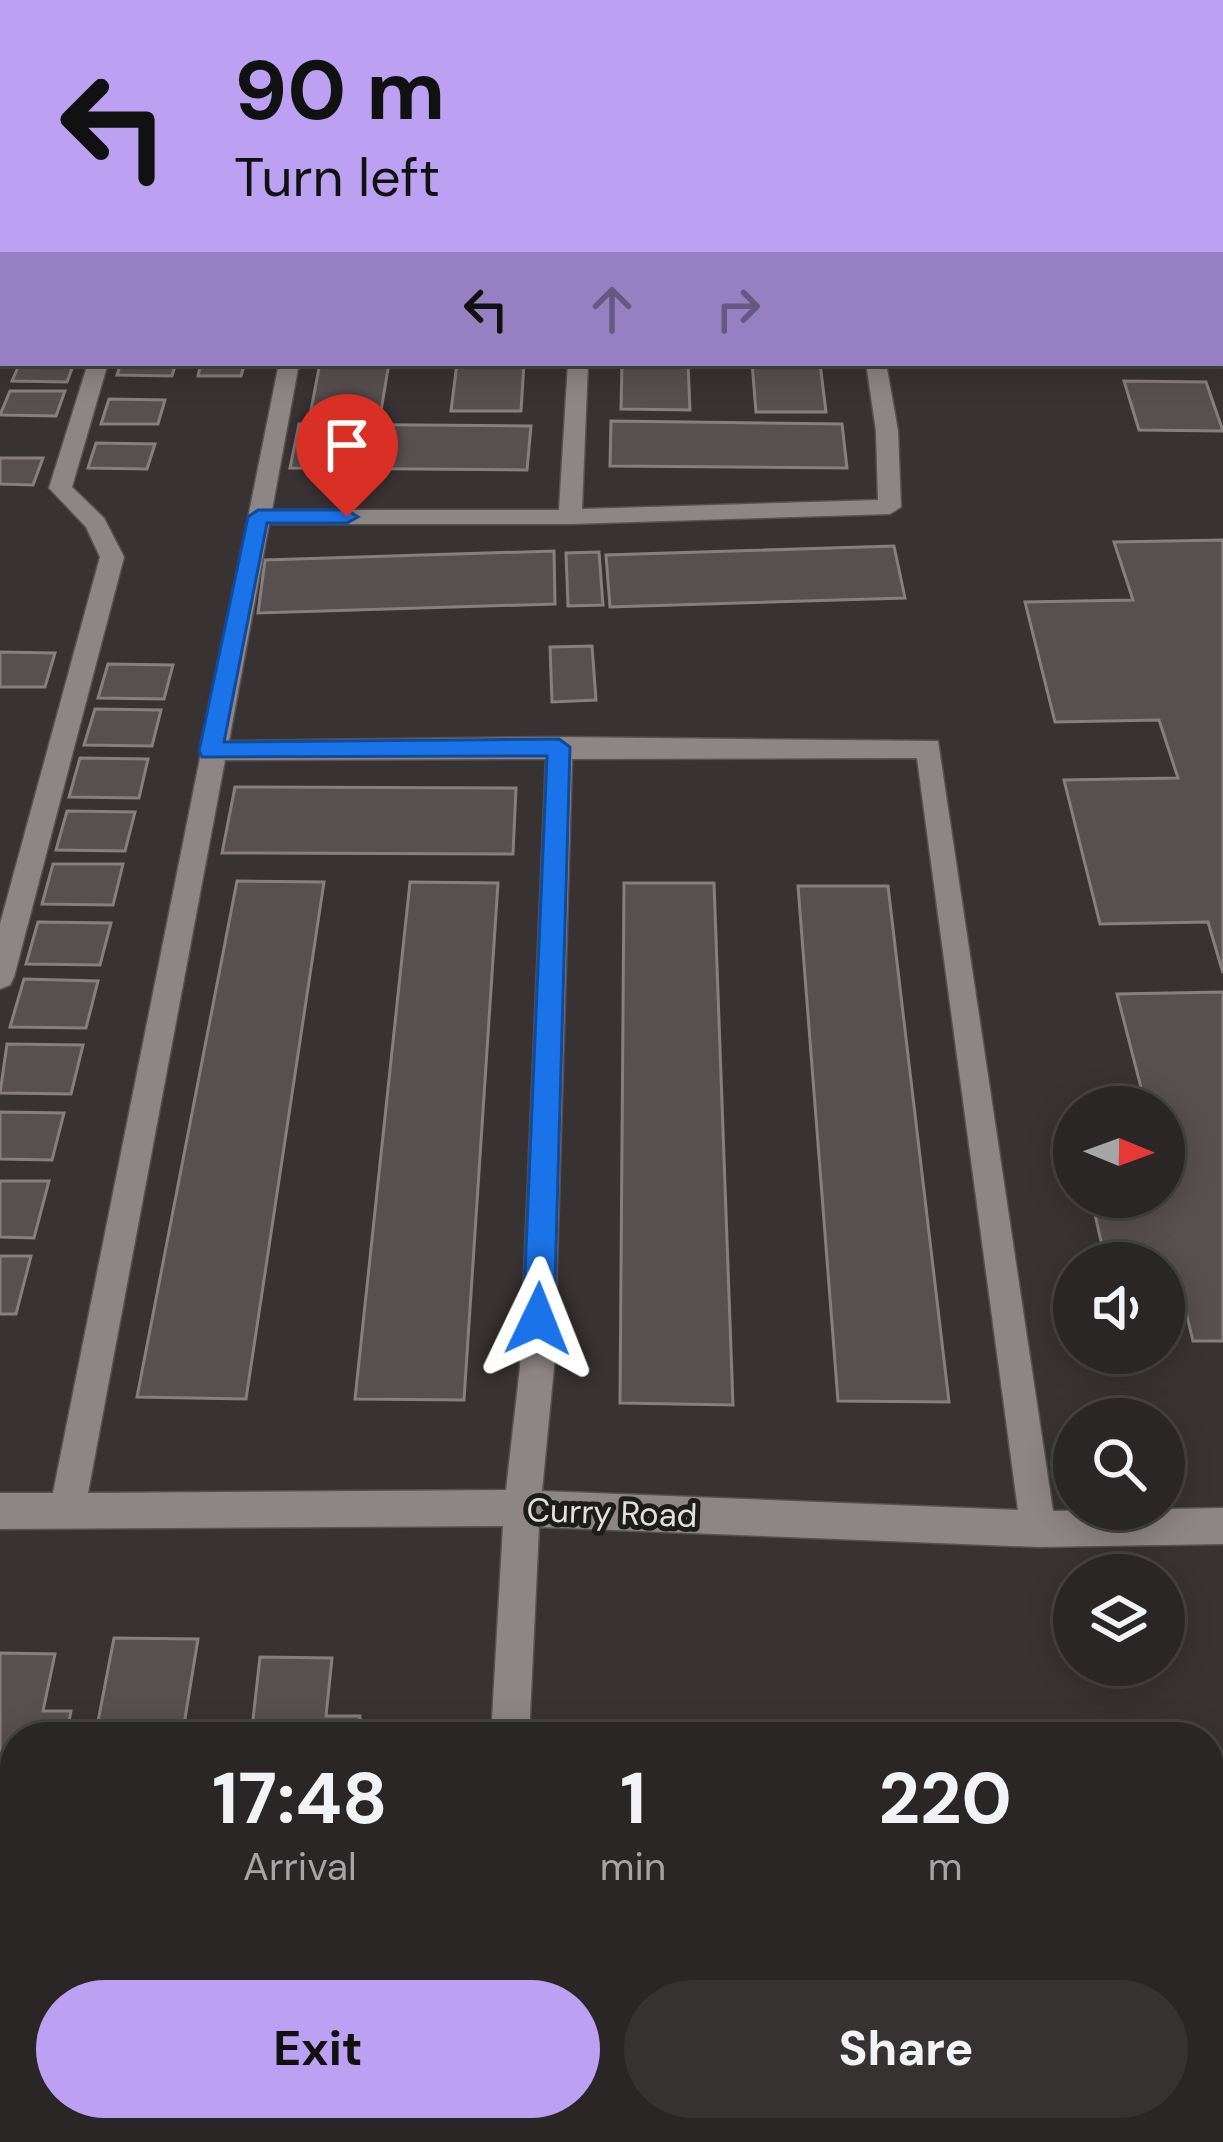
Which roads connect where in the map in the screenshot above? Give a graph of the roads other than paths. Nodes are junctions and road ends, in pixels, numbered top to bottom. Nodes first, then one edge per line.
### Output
1 (97, 366) edge
2 (288, 366) edge
3 (578, 366) edge
4 (876, 366) edge
5 (258, 517) junction
6 (570, 517) junction
7 (559, 747) junction
8 (211, 751) junction
9 (0, 977) edge
10 (523, 1508) junction
11 (0, 1510) edge
12 (68, 1510) junction
13 (1223, 1526) edge
14 (1038, 1529) junction
15 (511, 1722) edge

1 - 9 street
2 - 5 street
3 - 6 street
4 - 6 street
5 - 6 street
5 - 8 street
7 - 8 street
7 - 10 street
7 - 14 street
8 - 12 street
10 - 12 street, Curry Road
10 - 14 street, Curry Road
10 - 15 street
11 - 12 street, Curry Road
13 - 14 street, Curry Road

